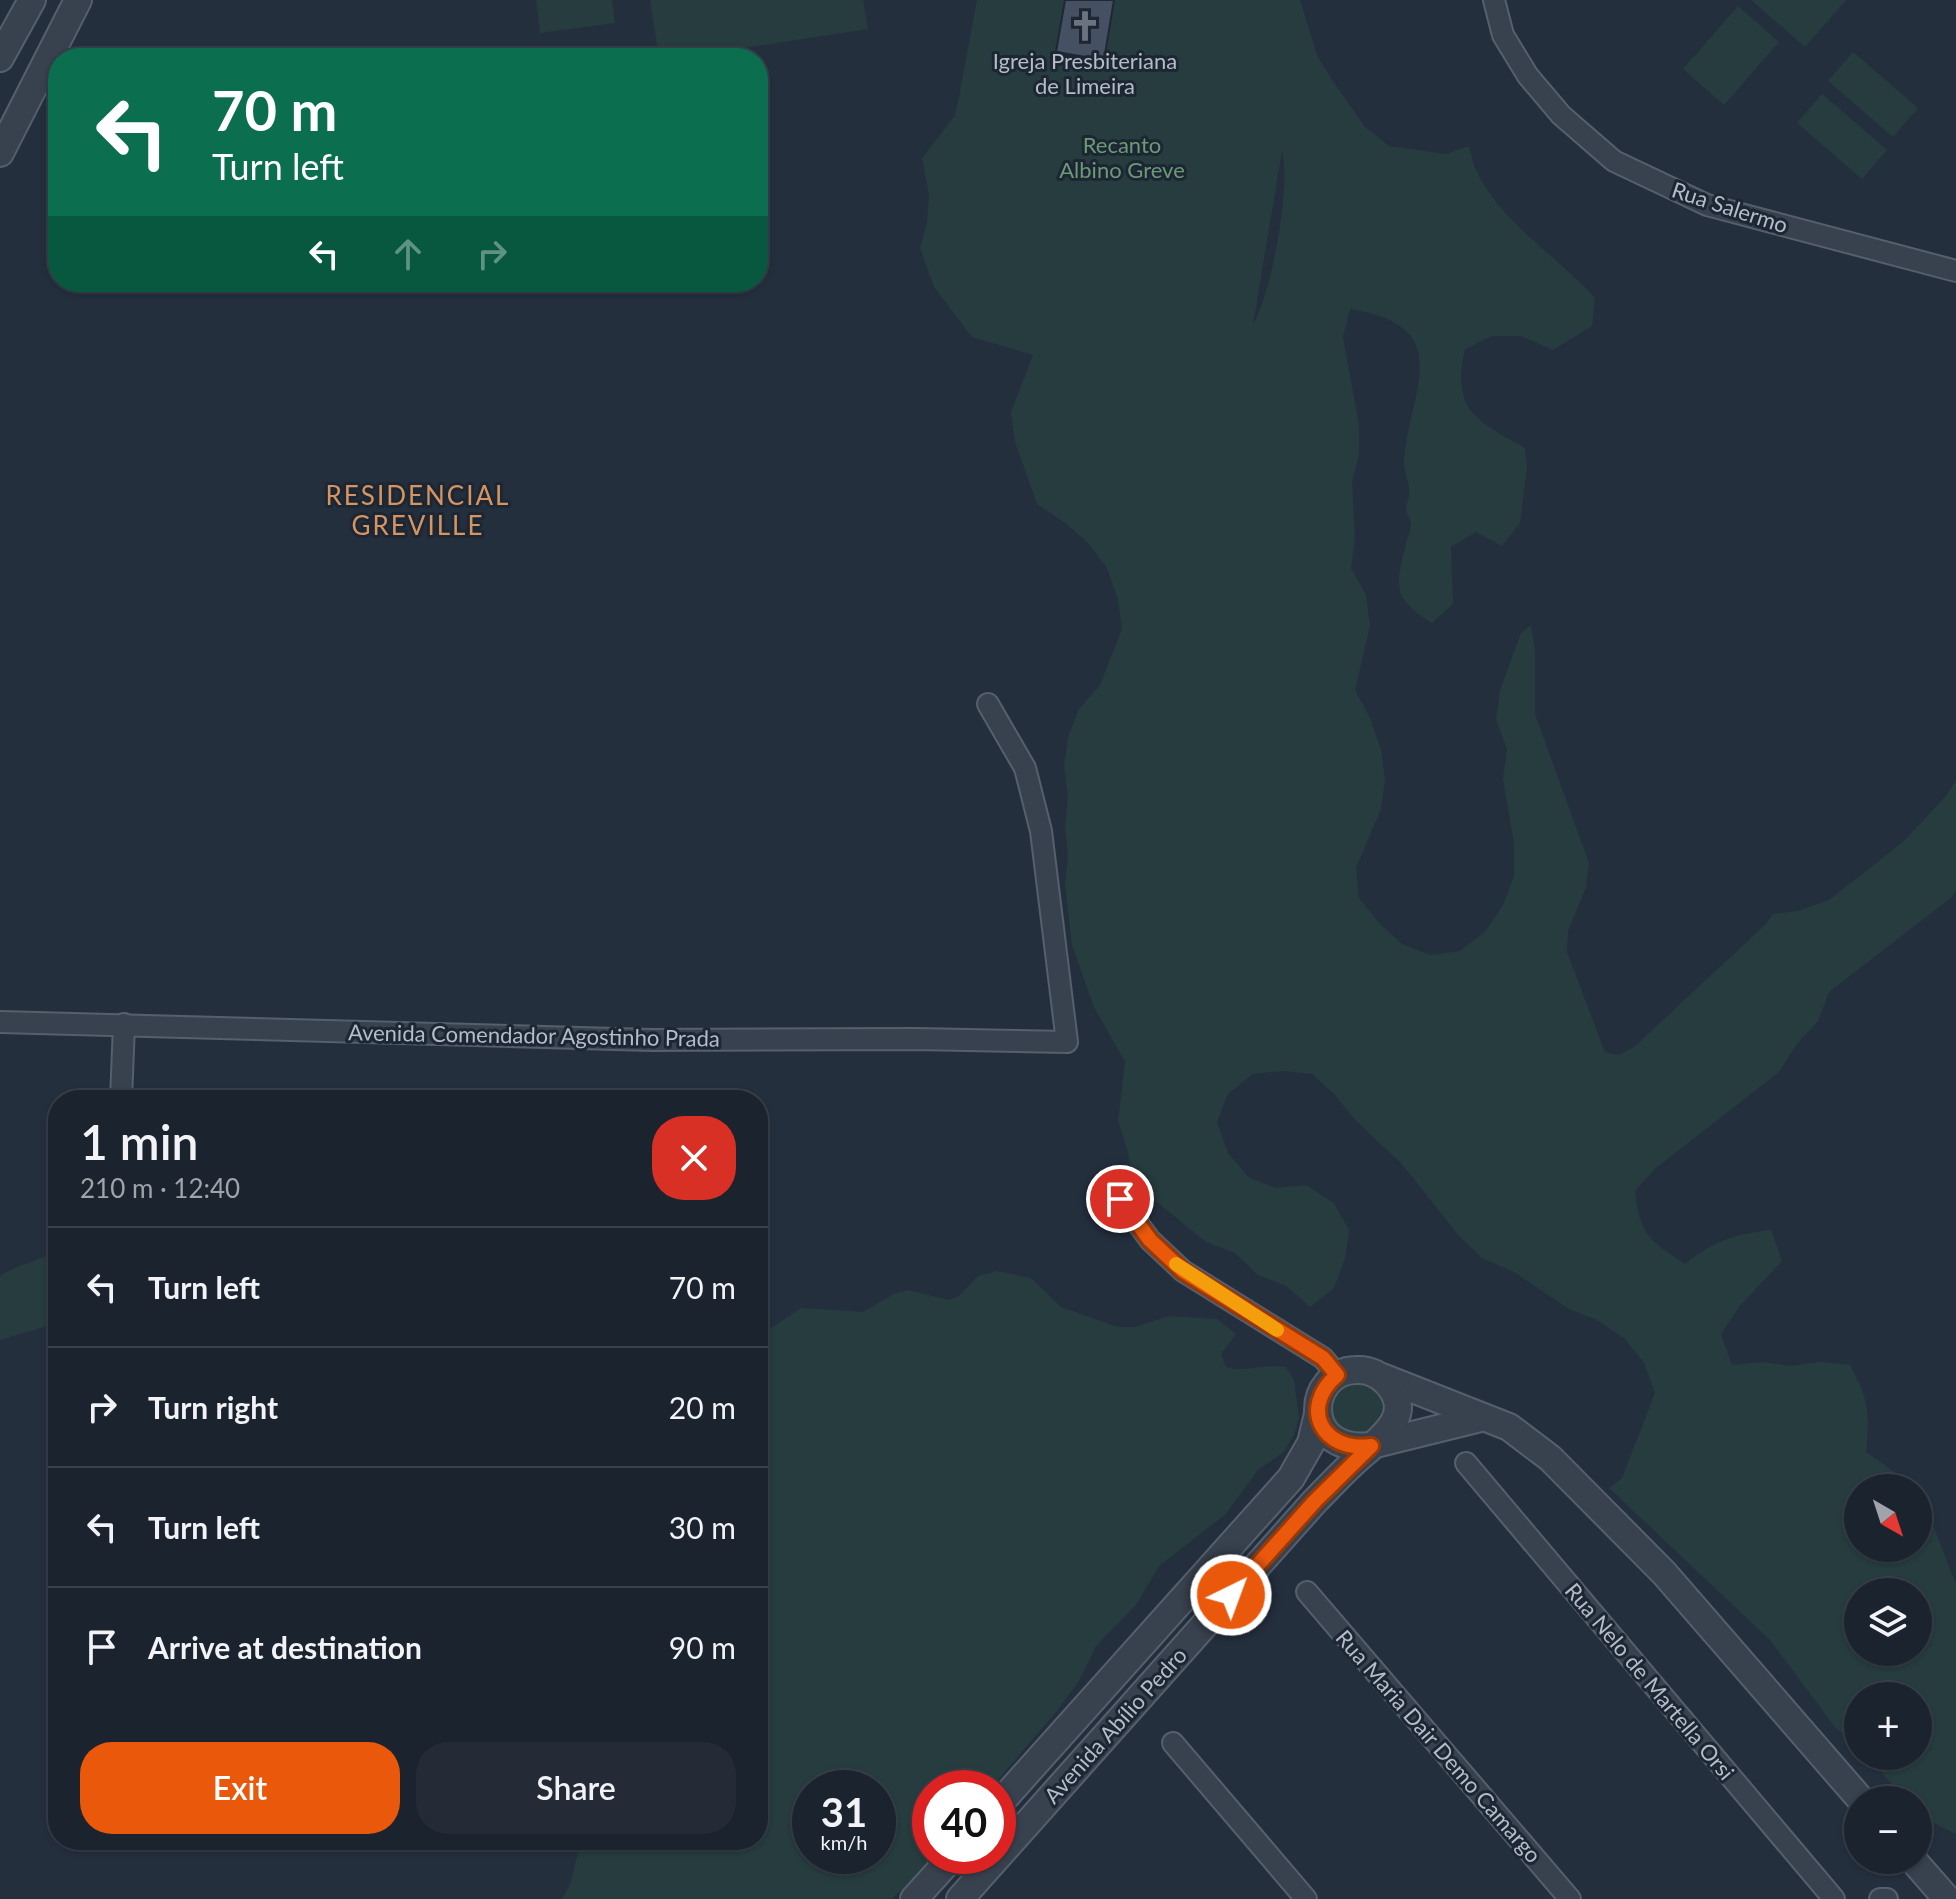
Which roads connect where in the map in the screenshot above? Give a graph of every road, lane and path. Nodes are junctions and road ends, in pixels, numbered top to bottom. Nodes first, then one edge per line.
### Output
1 (32, 0) edge
2 (78, 0) edge
3 (1494, 0) edge
4 (54, 48) edge
5 (0, 58) edge
6 (48, 59) edge
7 (0, 153) edge
8 (1956, 271) edge
9 (988, 704) dead end
10 (0, 1022) edge
11 (124, 1024) junction
12 (121, 1090) edge
13 (1120, 1199) dead end
14 (1337, 1375) junction
15 (1382, 1377) junction
16 (1318, 1414) junction
17 (1481, 1418) junction
18 (1373, 1445) junction
19 (1466, 1463) dead end
20 (1307, 1592) dead end
21 (1173, 1743) dead end
22 (1016, 1785) edge
23 (1849, 1786) edge
24 (937, 1874) edge
25 (1925, 1874) edge
26 (914, 1899) edge
27 (960, 1899) edge
28 (1306, 1899) edge
29 (1570, 1899) edge
30 (1834, 1899) edge
31 (1947, 1899) edge

1 - 5 street
2 - 4 street
3 - 8 street, Rua Salermo
6 - 7 street
9 - 11 street, Avenida Comendador Agostinho Prada
10 - 11 street, Avenida Comendador Agostinho Prada
11 - 12 street
13 - 14 street
14 - 15 street
14 - 16 street
15 - 17 street
15 - 18 street
16 - 18 street
16 - 22 street, Avenida Abílio Pedro
17 - 18 street
17 - 23 street
18 - 27 street, Avenida Abílio Pedro
19 - 30 street, Rua Nelo de Martella Orsi
20 - 29 street, Rua Maria Dair Demo Camargo
21 - 28 street
24 - 26 street
25 - 31 street

